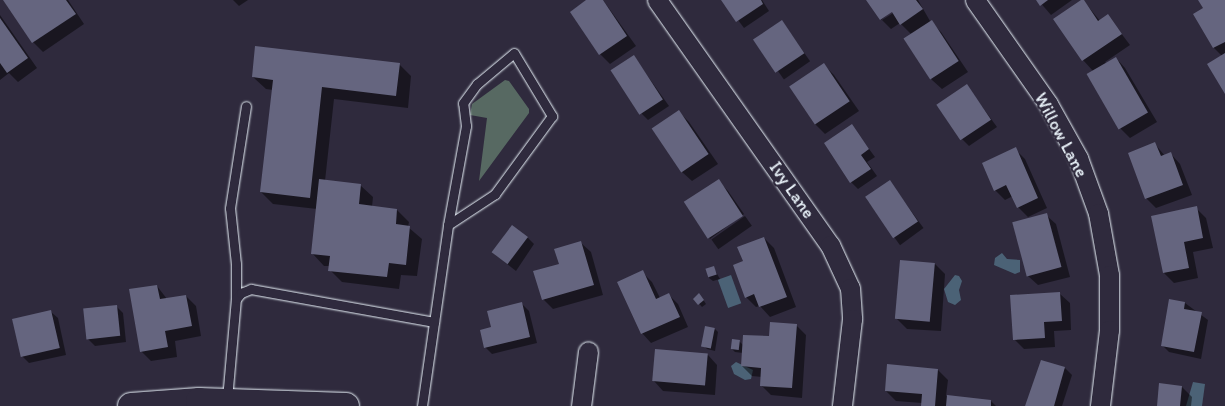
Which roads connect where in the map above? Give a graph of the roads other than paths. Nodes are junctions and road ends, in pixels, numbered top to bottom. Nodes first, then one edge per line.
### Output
1 (657, 0) edge
2 (976, 0) edge
3 (246, 106) dead end
4 (448, 225) junction
5 (236, 299) junction
6 (434, 322) junction
7 (588, 351) dead end
8 (227, 401) junction
9 (131, 406) edge
10 (346, 406) edge
11 (422, 406) edge
12 (582, 406) edge
13 (842, 406) edge
14 (1100, 406) edge

1 - 13 street, Ivy Lane
2 - 14 street, Willow Lane
3 - 5 lane
4 - 4 lane
4 - 6 lane
5 - 6 lane
5 - 8 lane
6 - 11 lane
7 - 12 street
8 - 9 street
8 - 10 street

